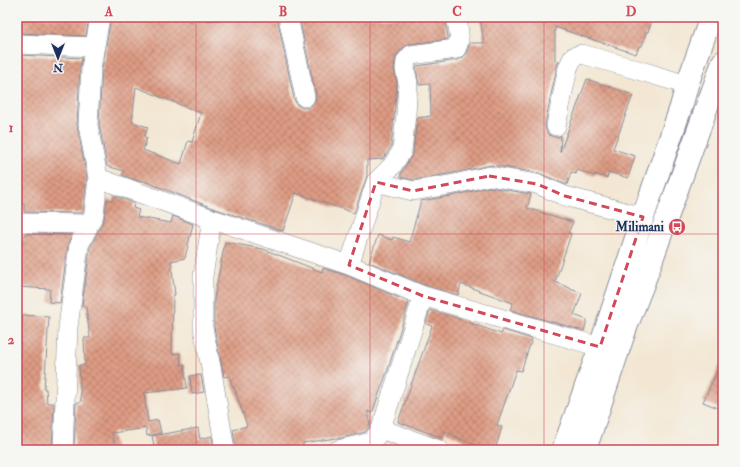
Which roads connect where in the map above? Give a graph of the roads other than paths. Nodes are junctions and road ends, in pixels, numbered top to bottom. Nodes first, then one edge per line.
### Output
1 (100, 17) edge
2 (288, 17) edge
3 (456, 17) edge
4 (711, 17) edge
5 (17, 44) edge
6 (94, 47) junction
7 (723, 62) edge
8 (687, 85) junction
9 (305, 97) dead end
10 (681, 107) junction
11 (704, 117) junction
12 (556, 126) dead end
13 (98, 178) junction
14 (376, 182) junction
15 (643, 217) junction
16 (212, 219) junction
17 (17, 223) edge
18 (88, 224) junction
19 (349, 265) junction
20 (423, 296) junction
21 (609, 350) junction
22 (381, 429) junction
23 (63, 450) edge
24 (226, 450) edge
25 (338, 450) edge
26 (439, 450) edge
27 (563, 450) edge
28 (585, 450) edge

1 - 6 street
2 - 9 street
3 - 14 street
4 - 8 main road
5 - 6 street
6 - 13 street
7 - 11 main road
8 - 10 main road
8 - 12 street
10 - 11 main road
10 - 15 main road
11 - 21 main road
13 - 16 street
13 - 18 street
14 - 15 street
14 - 19 street
15 - 21 main road
16 - 19 street
16 - 24 street
17 - 18 street
18 - 23 street
19 - 20 street
20 - 21 street
20 - 22 street
21 - 27 main road
21 - 28 main road
22 - 25 street
22 - 26 street

